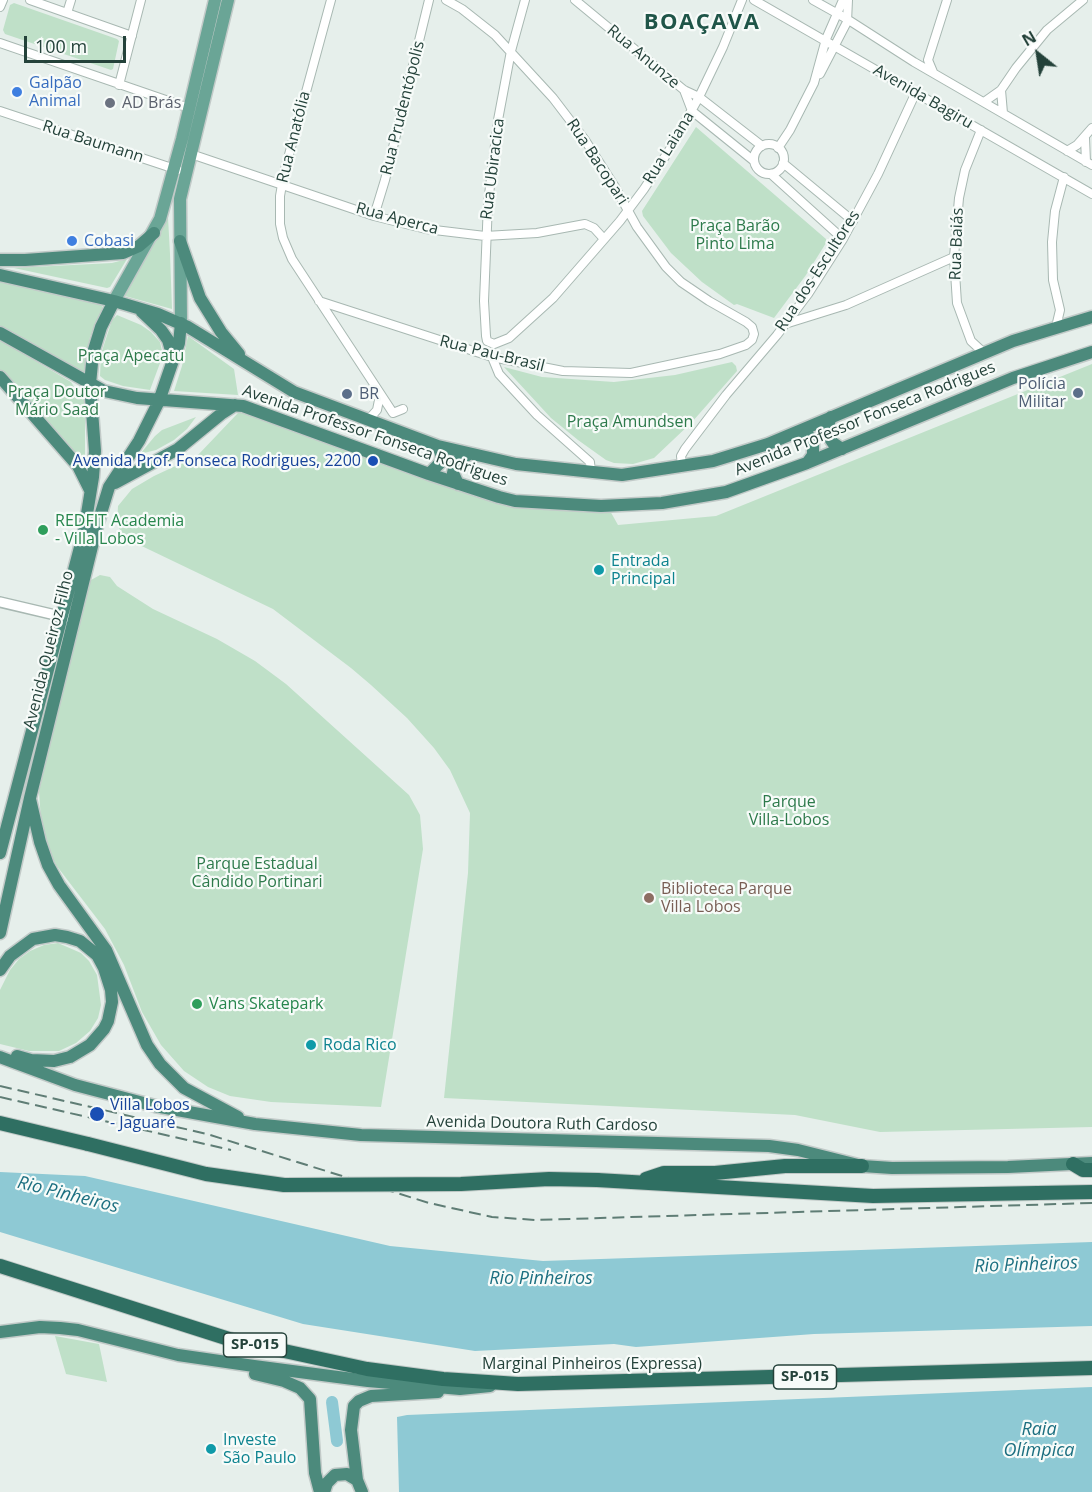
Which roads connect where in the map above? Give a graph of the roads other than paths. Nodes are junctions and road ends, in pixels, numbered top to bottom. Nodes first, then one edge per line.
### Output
1 (3, 0) edge
2 (30, 0) edge
3 (71, 0) edge
4 (141, 0) edge
5 (214, 0) edge
6 (228, 0) edge
7 (331, 0) edge
8 (429, 0) edge
9 (446, 0) edge
10 (525, 0) edge
11 (575, 0) edge
12 (742, 0) edge
13 (754, 0) edge
14 (813, 0) edge
15 (846, 0) edge
16 (947, 0) edge
17 (1083, 0) edge
18 (0, 7) edge
19 (67, 13) junction
20 (837, 13) junction
21 (848, 19) junction
22 (132, 36) junction
23 (825, 42) junction
24 (0, 43) edge
25 (834, 47) junction
26 (511, 51) junction
27 (929, 55) junction
28 (916, 63) junction
29 (933, 72) junction
30 (814, 82) junction
31 (119, 85) junction
32 (684, 90) junction
33 (1001, 90) junction
34 (916, 92) junction
35 (699, 97) junction
36 (984, 102) junction
37 (189, 108) junction
38 (0, 111) edge
39 (692, 111) junction
40 (1003, 113) junction
41 (1092, 128) edge
42 (981, 130) junction
43 (1085, 138) junction
44 (762, 146) junction
45 (778, 148) junction
46 (1067, 151) junction
47 (191, 154) junction
48 (754, 161) junction
49 (783, 163) junction
50 (1089, 164) edge
51 (180, 171) junction
52 (771, 174) junction
53 (1065, 177) junction
54 (282, 183) junction
55 (1092, 194) edge
56 (628, 210) junction
57 (374, 216) junction
58 (853, 221) junction
59 (154, 233) junction
60 (485, 236) junction
61 (604, 239) junction
62 (843, 239) junction
63 (180, 241) junction
64 (954, 257) junction
65 (0, 260) edge
66 (0, 275) edge
67 (114, 301) junction
68 (319, 301) junction
69 (138, 308) junction
70 (1092, 317) edge
71 (747, 322) joint
72 (181, 323) junction
73 (785, 324) junction
74 (1056, 327) junction
75 (0, 333) edge
76 (488, 341) joint
77 (1092, 352) edge
78 (984, 353) junction
79 (492, 357) junction
80 (174, 359) junction
81 (246, 362) junction
82 (0, 377) edge
83 (90, 384) junction
84 (380, 393) junction
85 (159, 400) junction
86 (236, 405) junction
87 (404, 409) dead end
88 (831, 417) junction
89 (368, 420) junction
90 (799, 431) junction
91 (438, 446) junction
92 (842, 449) junction
93 (469, 454) junction
94 (807, 463) junction
95 (682, 466) junction
96 (591, 473) junction
97 (429, 474) junction
98 (458, 484) junction
99 (109, 488) junction
100 (91, 493) junction
101 (0, 602) edge
102 (68, 618) junction
103 (30, 798) junction
104 (0, 853) edge
105 (0, 933) edge
106 (0, 969) edge
107 (0, 1051) edge
108 (0, 1056) edge
109 (246, 1122) junction
110 (0, 1123) edge
111 (1092, 1163) edge
112 (1073, 1164) junction
113 (862, 1166) junction
114 (1092, 1170) edge
115 (642, 1182) junction
116 (1092, 1192) edge
117 (0, 1266) edge
118 (0, 1332) edge
119 (178, 1355) junction
120 (1092, 1368) edge
121 (518, 1384) junction
122 (460, 1389) junction
123 (360, 1486) edge
124 (322, 1492) edge

1 - 18 street
2 - 19 street
3 - 19 street
4 - 22 street
5 - 37 main road, Avenida Queiroz Filho
6 - 47 main road, Avenida Queiroz Filho
7 - 54 street, Rua Anatólia
8 - 57 street, Rua Prudentópolis
9 - 26 street, Rua Bacopari
10 - 26 street, Rua Ubiracica
11 - 32 street, Rua Anunze
12 - 35 street, Rua Laiana
13 - 23 street, Avenida Bagiru
14 - 20 street, Avenida Bagiru
15 - 20 street
15 - 21 street
16 - 27 street
17 - 33 street
19 - 22 street
20 - 21 street, Avenida Bagiru
20 - 23 street
21 - 25 street
21 - 28 street, Avenida Bagiru
22 - 31 street
23 - 25 street, Avenida Bagiru
23 - 30 street
24 - 31 street
25 - 30 street
25 - 34 street, Avenida Bagiru
26 - 56 street, Rua Bacopari
26 - 60 street, Rua Ubiracica
27 - 28 street
27 - 29 street
28 - 29 street, Avenida Bagiru
29 - 36 street, Avenida Bagiru
30 - 45 street
31 - 37 street
32 - 35 street, Rua Anunze
32 - 39 street, Rua Anunze
33 - 36 street
33 - 40 street
34 - 42 street, Avenida Bagiru
34 - 58 street, Rua dos Escultores
35 - 39 street, Rua Laiana
35 - 44 street
36 - 40 street, Avenida Bagiru
37 - 51 main road, Avenida Queiroz Filho
38 - 51 street, Rua Baumann
39 - 48 street
39 - 56 street, Rua Laiana
40 - 46 street, Avenida Bagiru
41 - 43 street
42 - 53 street, Avenida Bagiru
42 - 64 street, Rua Baiás
43 - 46 street
43 - 50 street
44 - 45 street
44 - 48 street
45 - 49 street
46 - 50 street, Avenida Bagiru
47 - 51 main road, Avenida Queiroz Filho
47 - 54 street, Rua Aperca
48 - 52 street
49 - 52 street
49 - 58 street
51 - 59 main road, Avenida Queiroz Filho
51 - 63 main road, Avenida Queiroz Filho
52 - 62 street
53 - 55 street, Avenida Bagiru
53 - 74 street
54 - 57 street, Rua Aperca
54 - 68 street, Rua Anatólia
56 - 61 street, Rua Laiana
56 - 71 street, Rua Bacopari
57 - 60 street, Rua Aperca
58 - 62 street, Rua dos Escultores
59 - 65 highway
59 - 67 main road, Avenida Queiroz Filho
60 - 61 street, Rua Aperca
60 - 76 street, Rua Ubiracica
61 - 76 street, Rua Laiana
62 - 73 street, Rua dos Escultores
63 - 72 main road, Avenida Queiroz Filho
63 - 81 highway
64 - 73 street
64 - 78 street, Rua Baiás
66 - 67 highway, Avenida Professor Fonseca Rodrigues
67 - 69 highway, Avenida Professor Fonseca Rodrigues
67 - 83 highway, Avenida Queiroz Filho
68 - 79 street, Rua Pau-Brasil
68 - 84 street, Rua Anatólia
69 - 72 highway, Avenida Professor Fonseca Rodrigues
69 - 80 highway
70 - 74 highway, Avenida Professor Fonseca Rodrigues
71 - 79 street, Rua Pau-Brasil
72 - 80 highway, Avenida Queiroz Filho
72 - 81 highway, Avenida Professor Fonseca Rodrigues
73 - 95 street, Rua dos Escultores
74 - 78 highway, Avenida Professor Fonseca Rodrigues
75 - 83 highway, Avenida Professor Fonseca Rodrigues
77 - 92 highway, Avenida Professor Fonseca Rodrigues
78 - 88 highway, Avenida Professor Fonseca Rodrigues
79 - 96 street
80 - 85 highway, Avenida Queiroz Filho
81 - 89 highway, Avenida Professor Fonseca Rodrigues
82 - 100 highway
83 - 85 highway, Avenida Professor Fonseca Rodrigues
83 - 100 highway, Avenida Queiroz Filho
84 - 87 street, Rua Anatólia
84 - 89 street
85 - 86 highway, Avenida Professor Fonseca Rodrigues
85 - 99 highway, Avenida Queiroz Filho
86 - 97 highway, Avenida Professor Fonseca Rodrigues
86 - 99 highway
88 - 90 highway, Avenida Professor Fonseca Rodrigues
88 - 92 highway
89 - 91 highway, Avenida Professor Fonseca Rodrigues
90 - 94 highway
90 - 95 highway, Avenida Professor Fonseca Rodrigues
91 - 93 highway, Avenida Professor Fonseca Rodrigues
91 - 97 highway
92 - 94 highway, Avenida Professor Fonseca Rodrigues
93 - 96 highway, Avenida Professor Fonseca Rodrigues
93 - 98 highway
94 - 98 highway, Avenida Professor Fonseca Rodrigues
95 - 96 highway, Avenida Professor Fonseca Rodrigues
97 - 98 highway, Avenida Professor Fonseca Rodrigues
99 - 102 highway, Avenida Queiroz Filho
100 - 102 highway, Avenida Queiroz Filho
101 - 102 street
102 - 103 highway, Avenida Queiroz Filho
102 - 104 highway, Avenida Queiroz Filho
103 - 105 highway, Avenida Queiroz Filho
103 - 109 highway
106 - 107 highway
108 - 109 highway, Avenida Doutora Ruth Cardoso
109 - 113 highway, Avenida Doutora Ruth Cardoso
110 - 115 highway, bridge
111 - 112 highway, Avenida Doutora Ruth Cardoso
112 - 113 highway, Avenida Doutora Ruth Cardoso
112 - 114 highway
113 - 115 highway
115 - 116 highway
117 - 121 highway, Marginal Pinheiros (Expressa) / SP-015
118 - 119 highway
119 - 122 highway
119 - 124 highway
120 - 121 highway, Marginal Pinheiros (Expressa) / SP-015
121 - 122 highway
122 - 123 highway
123 - 124 highway

